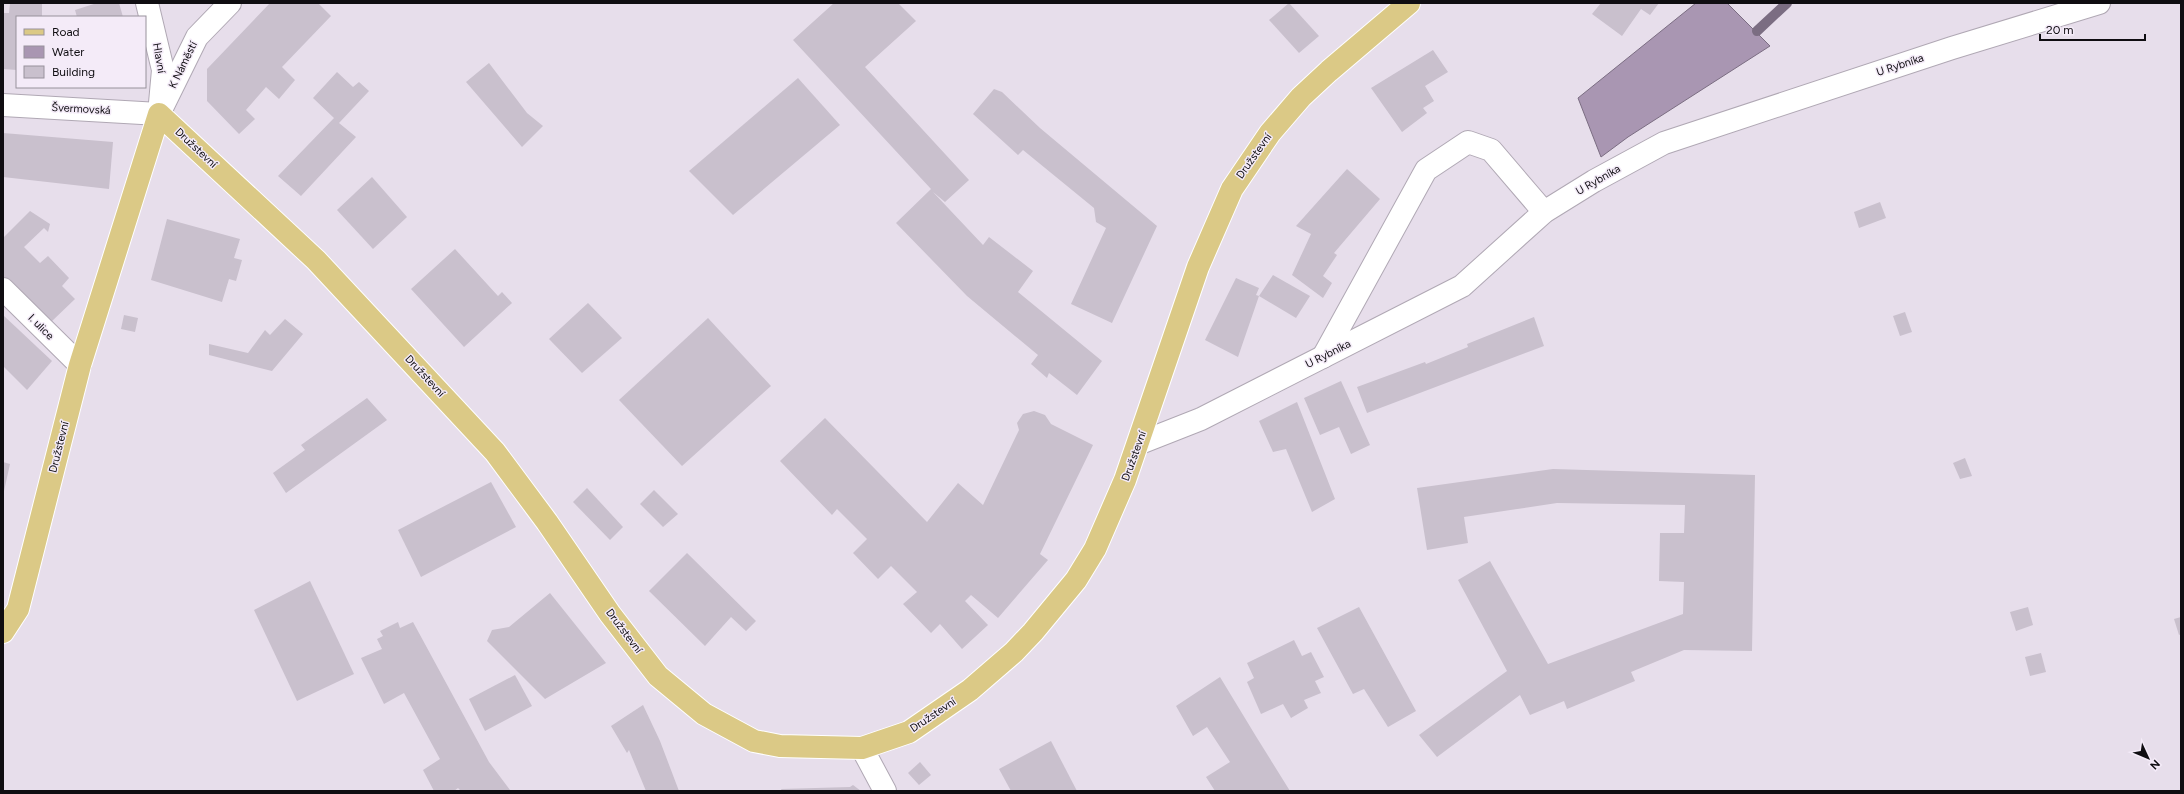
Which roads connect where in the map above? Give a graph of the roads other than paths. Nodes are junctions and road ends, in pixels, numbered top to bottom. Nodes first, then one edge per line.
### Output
1 (147, 3) edge
2 (230, 3) edge
3 (1409, 3) edge
4 (2099, 3) edge
5 (3, 105) edge
6 (160, 114) junction
7 (1544, 212) junction
8 (3, 289) edge
9 (1323, 357) junction
10 (80, 365) junction
11 (1140, 443) junction
12 (3, 632) edge
13 (862, 748) junction
14 (885, 791) edge

1 - 6 street, Hlavní
2 - 6 street, K Náměstí
3 - 11 main road, Družstevní
4 - 7 street, U Rybníka
5 - 6 street, Švermovská
6 - 10 main road, Družstevní
6 - 13 main road, Družstevní
7 - 9 street, U Rybníka
7 - 9 street
8 - 10 street, I. ulice
9 - 11 street, U Rybníka
10 - 12 main road, Družstevní
11 - 13 main road, Družstevní
13 - 14 street

